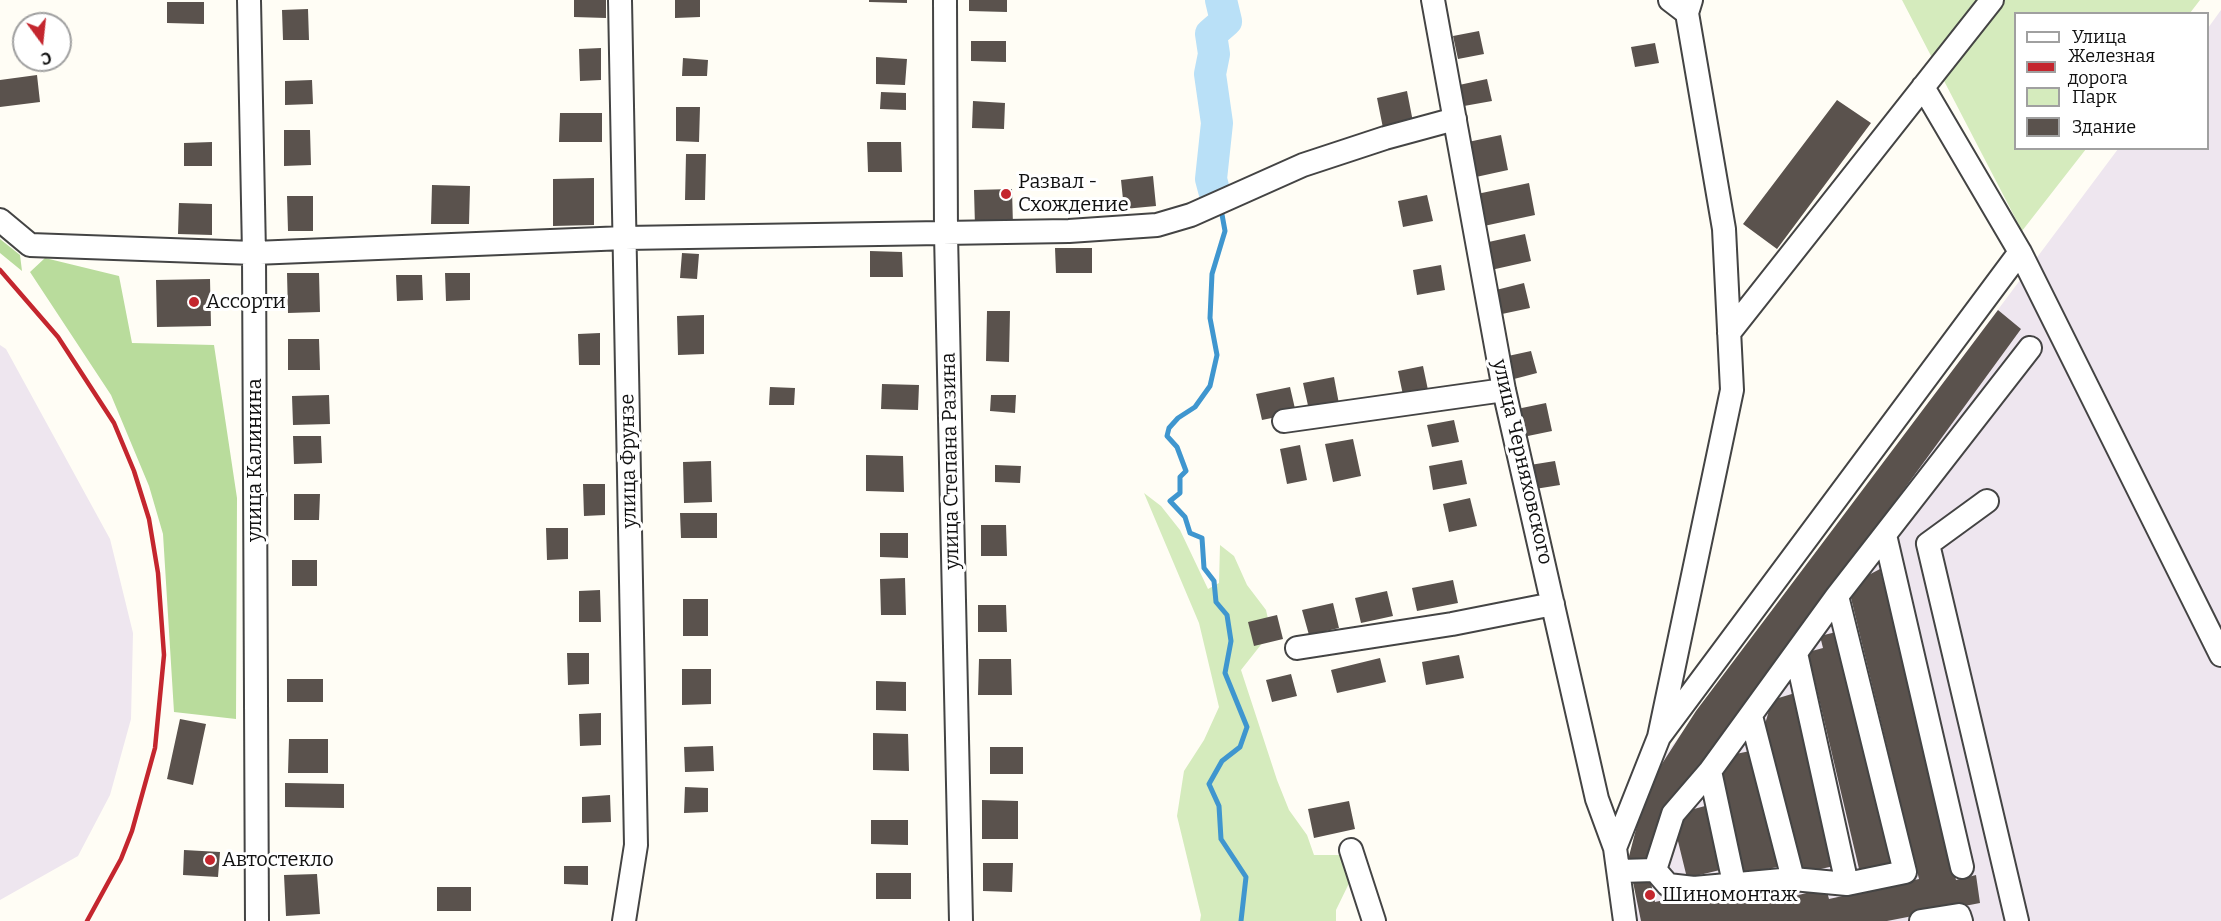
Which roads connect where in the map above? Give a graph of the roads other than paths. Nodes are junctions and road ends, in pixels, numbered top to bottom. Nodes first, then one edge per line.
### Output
1 (249, 0) edge
2 (620, 0) edge
3 (945, 0) edge
4 (1433, 0) edge
5 (1992, 0) edge
6 (1683, 4) edge
7 (1923, 87) junction
8 (1455, 119) junction
9 (0, 220) edge
10 (946, 234) junction
11 (625, 238) junction
12 (2020, 252) junction
13 (254, 253) junction
14 (1729, 333) junction
15 (2031, 348) dead end
16 (1504, 390) junction
17 (1284, 421) dead end
18 (1987, 501) dead end
19 (1885, 535) junction
20 (1838, 596) junction
21 (1553, 604) junction
22 (2219, 643) edge
23 (1297, 648) dead end
24 (1796, 653) junction
25 (1751, 716) junction
26 (1659, 737) junction
27 (1710, 771) junction
28 (1615, 848) junction
29 (1351, 850) dead end
30 (1962, 867) dead end
31 (1655, 870) junction
32 (1620, 871) junction
33 (1793, 879) junction
34 (1734, 883) junction
35 (1847, 884) junction
36 (257, 921) edge
37 (624, 921) edge
38 (962, 921) edge
39 (1374, 921) edge
40 (1625, 921) edge
41 (1921, 921) edge
42 (1961, 921) edge
43 (2018, 921) edge

1 - 13 street, улица Калинина
2 - 11 street, улица Фрунзе
3 - 10 street, улица Степана Разина
4 - 8 street, улица Черняховского
5 - 7 street
6 - 14 street
7 - 12 street
7 - 14 street
8 - 10 street
8 - 16 street, улица Черняховского
9 - 13 street
10 - 11 street
10 - 38 street, улица Степана Разина
11 - 13 street
11 - 37 street, улица Фрунзе
12 - 22 street
12 - 26 street
13 - 36 street, улица Калинина
14 - 26 street
15 - 19 street
16 - 17 street
16 - 21 street, улица Черняховского
18 - 43 street
19 - 20 street
19 - 30 street
20 - 24 street
20 - 35 street
21 - 23 street
21 - 28 street, улица Черняховского
24 - 25 street
24 - 35 street
25 - 27 street
25 - 33 street
26 - 28 street
27 - 31 street
27 - 34 street
28 - 32 street, улица Черняховского
29 - 39 street
31 - 32 street
31 - 34 street
32 - 40 street, улица Черняховского
33 - 34 street
33 - 35 street
41 - 42 street

